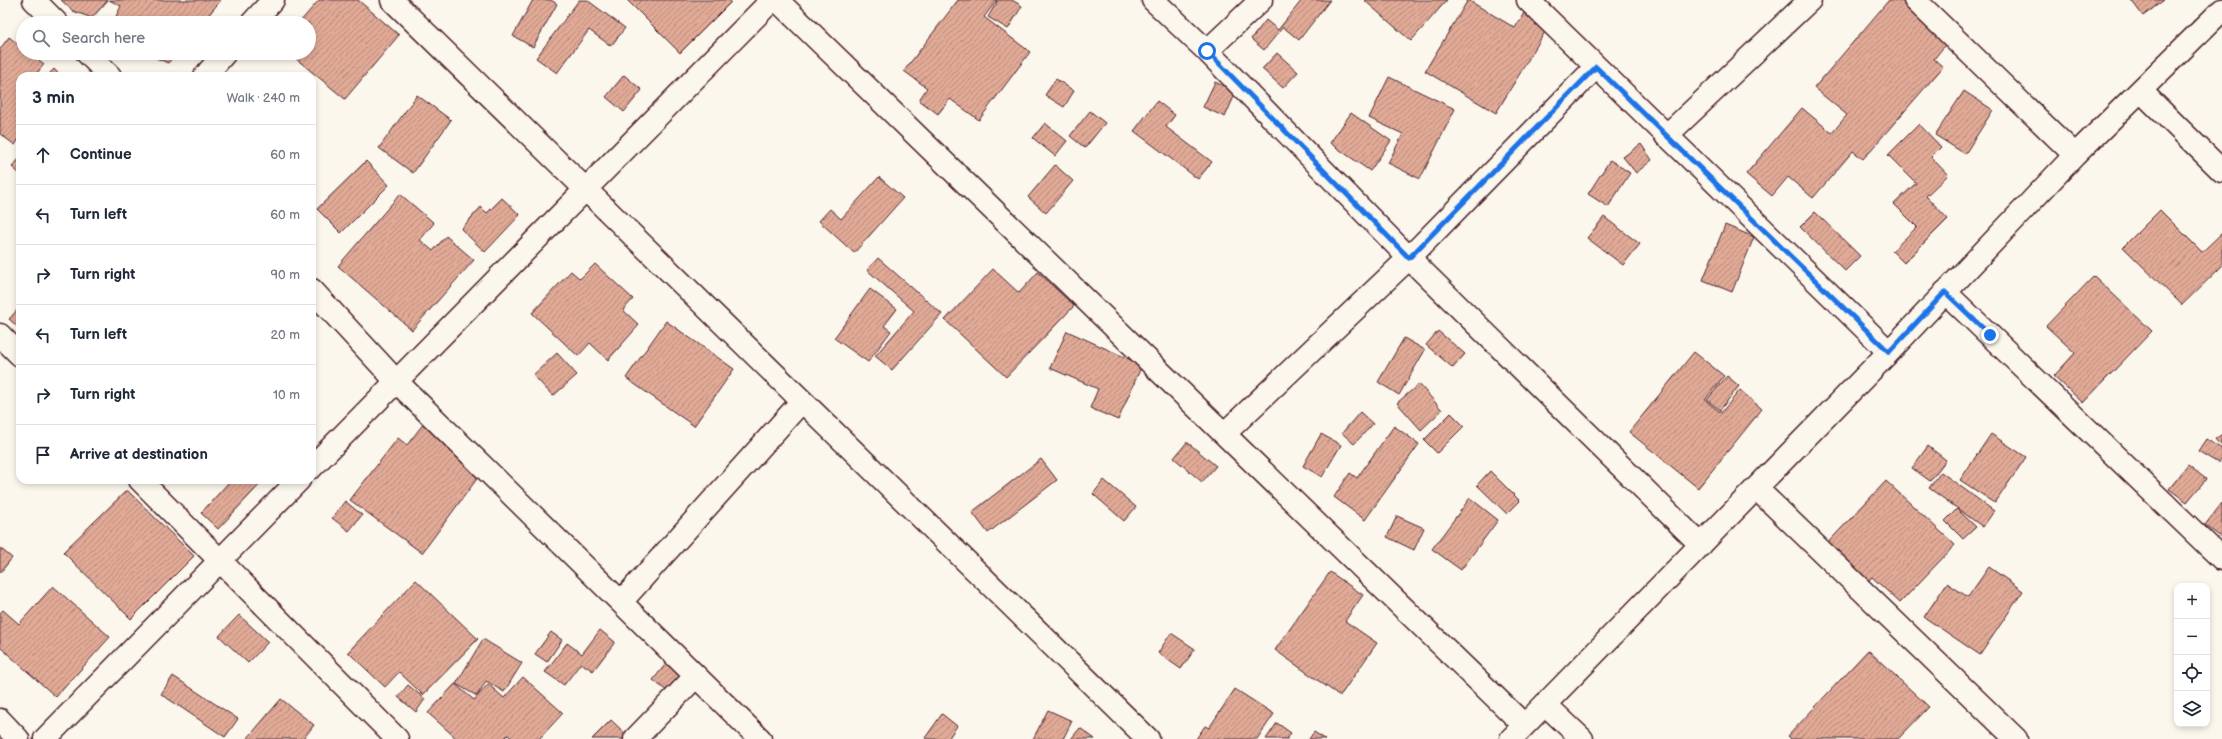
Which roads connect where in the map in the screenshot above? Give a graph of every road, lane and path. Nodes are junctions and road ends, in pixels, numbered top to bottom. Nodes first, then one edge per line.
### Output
1 (34, 0) edge
2 (273, 0) edge
3 (392, 0) edge
4 (772, 0) edge
5 (777, 0) edge
6 (1153, 0) edge
7 (1261, 0) edge
8 (1528, 0) edge
9 (1810, 0) edge
10 (1915, 0) edge
11 (2222, 10) edge
12 (50, 16) edge
13 (258, 16) edge
14 (1207, 51) junction
15 (94, 60) edge
16 (220, 60) edge
17 (1596, 67) junction
18 (106, 72) edge
19 (209, 72) edge
20 (2141, 91) junction
21 (1666, 136) junction
22 (2074, 155) junction
23 (2222, 171) edge
24 (585, 189) junction
25 (1409, 258) junction
26 (1945, 292) junction
27 (316, 294) edge
28 (0, 334) edge
29 (16, 351) edge
30 (1889, 352) junction
31 (396, 381) junction
32 (802, 401) junction
33 (1224, 434) junction
34 (316, 463) edge
35 (144, 484) edge
36 (295, 484) edge
37 (1756, 488) junction
38 (1701, 544) junction
39 (2222, 559) edge
40 (219, 562) junction
41 (621, 602) junction
42 (696, 676) junction
43 (1545, 704) junction
44 (0, 720) edge
45 (1518, 732) edge
46 (18, 739) edge
47 (45, 739) edge
48 (397, 739) edge
49 (635, 739) edge
50 (760, 739) edge
51 (1148, 739) edge
52 (1582, 739) edge
53 (2016, 739) edge

1 - 12 street
2 - 13 street
3 - 24 street
4 - 24 street
5 - 33 street
6 - 14 street
7 - 14 street
8 - 17 street
9 - 21 street
10 - 22 street
11 - 20 street
14 - 25 street
15 - 18 street
16 - 19 street
17 - 21 street
17 - 25 street
20 - 22 street
20 - 23 street
21 - 30 street
22 - 26 street
24 - 31 street
24 - 32 street
25 - 33 street
25 - 38 street
26 - 30 street
26 - 39 street
27 - 31 street
28 - 29 street
30 - 37 street
31 - 34 street
31 - 41 street
32 - 41 street
32 - 51 street
33 - 45 street
35 - 40 street
36 - 40 street
37 - 38 street
37 - 53 street
38 - 43 street
40 - 47 street
40 - 48 street
41 - 42 street
42 - 49 street
42 - 50 street
43 - 45 street
43 - 52 street
44 - 46 street

